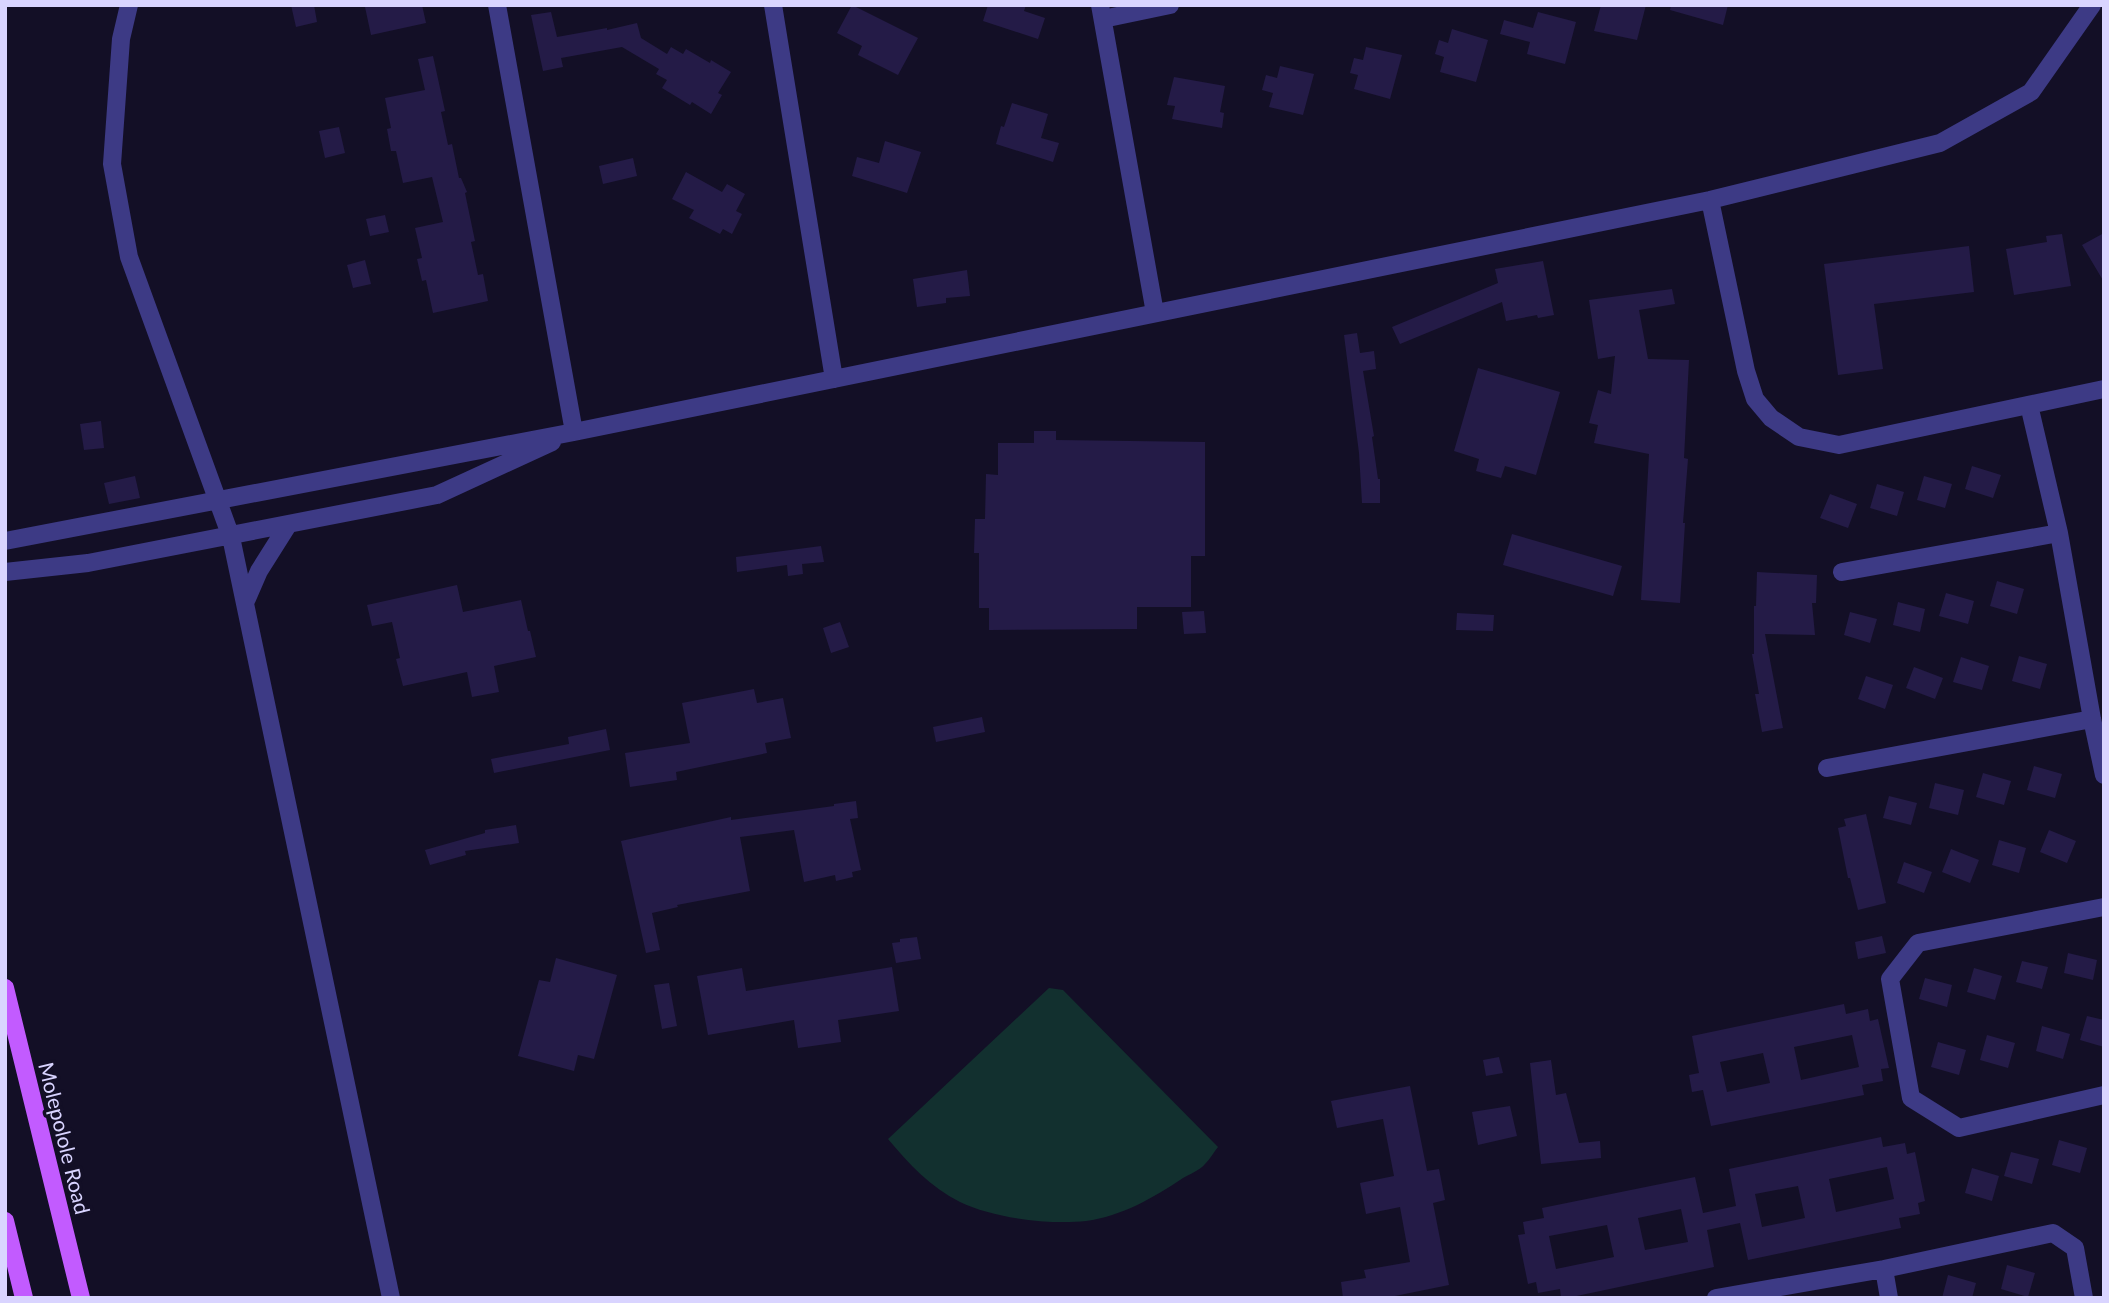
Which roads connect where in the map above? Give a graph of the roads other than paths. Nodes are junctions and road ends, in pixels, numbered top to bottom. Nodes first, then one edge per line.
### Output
1 (129, 5) edge
2 (497, 5) edge
3 (774, 5) edge
4 (1170, 5) edge
5 (2092, 5) edge
6 (1101, 12) edge
7 (1710, 200) junction
8 (1155, 313) junction
9 (834, 379) junction
10 (2104, 389) edge
11 (2029, 405) junction
12 (574, 432) junction
13 (217, 501) junction
14 (288, 525) junction
15 (2059, 533) junction
16 (231, 537) junction
17 (10, 540) edge
18 (23, 568) junction
19 (5, 572) edge
20 (1842, 572) dead end
21 (245, 603) junction
22 (2092, 719) junction
23 (2103, 766) edge
24 (1826, 768) dead end
25 (2104, 907) edge
26 (5, 988) edge
27 (2104, 1096) edge
28 (5, 1221) edge
29 (1884, 1269) junction
30 (24, 1298) edge
31 (81, 1298) edge
32 (391, 1298) edge
33 (1716, 1298) edge
34 (1889, 1298) edge
35 (2084, 1298) edge

1 - 13 street
2 - 12 street
3 - 9 street
4 - 6 street
5 - 7 street
6 - 8 street
7 - 8 street
7 - 11 street
8 - 9 street
9 - 12 street
10 - 11 street
11 - 15 street
12 - 13 street
12 - 14 street
13 - 16 street
13 - 17 street
14 - 16 street
14 - 21 street
15 - 20 street
15 - 22 street
16 - 18 street
16 - 21 street
17 - 18 street
18 - 19 street
21 - 32 street
22 - 23 street
22 - 24 street
25 - 27 street
26 - 31 main road, Molepolole Road
28 - 30 main road
29 - 33 street
29 - 34 street
29 - 35 street

